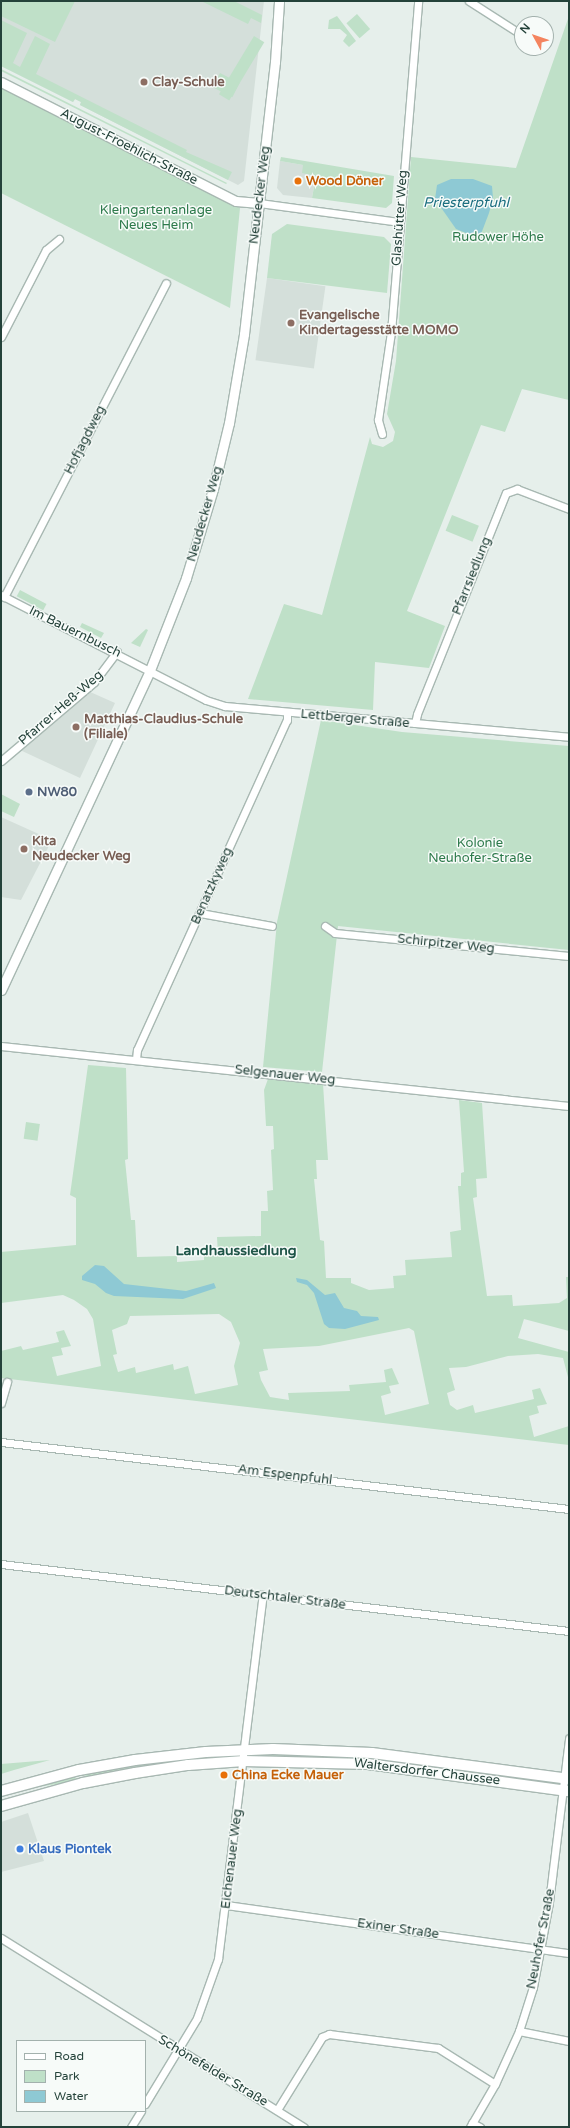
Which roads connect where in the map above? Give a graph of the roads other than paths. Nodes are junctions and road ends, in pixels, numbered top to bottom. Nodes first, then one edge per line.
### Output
1 (279, 1) edge
2 (418, 1) edge
3 (469, 1) edge
4 (514, 30) edge
5 (1, 82) edge
6 (259, 203) junction
7 (399, 222) junction
8 (59, 239) dead end
9 (166, 284) dead end
10 (1, 337) edge
11 (382, 434) dead end
12 (569, 509) edge
13 (3, 596) edge
14 (117, 652) junction
15 (150, 670) junction
16 (287, 713) junction
17 (416, 723) junction
18 (569, 737) edge
19 (1, 761) edge
20 (200, 913) junction
21 (272, 926) dead end
22 (325, 926) dead end
23 (569, 956) edge
24 (1, 990) edge
25 (1, 1046) edge
26 (136, 1059) junction
27 (569, 1106) edge
28 (7, 1382) dead end
29 (1, 1403) edge
30 (1, 1442) edge
31 (569, 1509) edge
32 (1, 1564) edge
33 (263, 1595) junction
34 (569, 1631) edge
35 (569, 1738) edge
36 (245, 1750) junction
37 (244, 1761) junction
38 (80, 1770) junction
39 (567, 1779) edge
40 (83, 1783) junction
41 (566, 1790) edge
42 (1, 1791) edge
43 (1, 1806) edge
44 (226, 1905) junction
45 (1, 1938) edge
46 (542, 1949) junction
47 (569, 1953) edge
48 (519, 2031) junction
49 (569, 2041) edge
50 (179, 2050) junction
51 (494, 2084) junction
52 (146, 2102) edge
53 (277, 2110) junction
54 (140, 2112) edge
55 (471, 2125) edge
56 (131, 2127) edge
57 (304, 2127) edge
58 (480, 2127) edge

1 - 6 street, Neudecker Weg
2 - 7 street, Glashütter Weg
3 - 4 street
5 - 6 street, August-Froehlich-Straße
6 - 7 street
6 - 15 street, Neudecker Weg
7 - 11 street, Glashütter Weg
8 - 10 street
9 - 13 street, Hofjagdweg
12 - 17 street, Pfarrsiedlung
13 - 14 street, Im Bauernbusch
14 - 15 street, Im Bauernbusch
14 - 19 street, Pfarrer-Heß-Weg
15 - 16 street, Lettberger Straße
15 - 24 street, Neudecker Weg
16 - 17 street, Lettberger Straße
16 - 20 street, Benatzkyweg
17 - 18 street, Lettberger Straße
20 - 21 street
20 - 26 street, Benatzkyweg
22 - 23 street, Schirpitzer Weg
25 - 26 street, Selgenauer Weg
26 - 27 street, Selgenauer Weg
28 - 29 street
30 - 31 street, Am Espenpfuhl
32 - 33 street, Deutschtaler Straße
33 - 34 street, Deutschtaler Straße
33 - 36 street, Eichenauer Weg
35 - 39 street, Neuhofer Straße
36 - 37 street, Eichenauer Weg
36 - 38 main road, Waltersdorfer Chaussee
36 - 39 main road, Waltersdorfer Chaussee
37 - 40 main road, Waltersdorfer Chaussee
37 - 41 main road, Waltersdorfer Chaussee
37 - 44 street, Eichenauer Weg
38 - 40 main road
38 - 42 main road, Waltersdorfer Chaussee
39 - 41 street, Neuhofer Straße
40 - 43 main road, Waltersdorfer Chaussee
41 - 46 street, Neuhofer Straße
44 - 46 street, Exiner Straße
44 - 50 street, Eichenauer Weg
45 - 50 street, Schönefelder Straße
46 - 47 street, Exiner Straße
46 - 48 street, Neuhofer Straße
48 - 49 street
48 - 51 street, Neuhofer Straße
50 - 52 street, Eichenauer Weg
50 - 53 street, Schönefelder Straße
51 - 53 street
51 - 55 street, Neuhofer Straße
53 - 57 street, Schönefelder Straße
54 - 56 street
55 - 58 street

